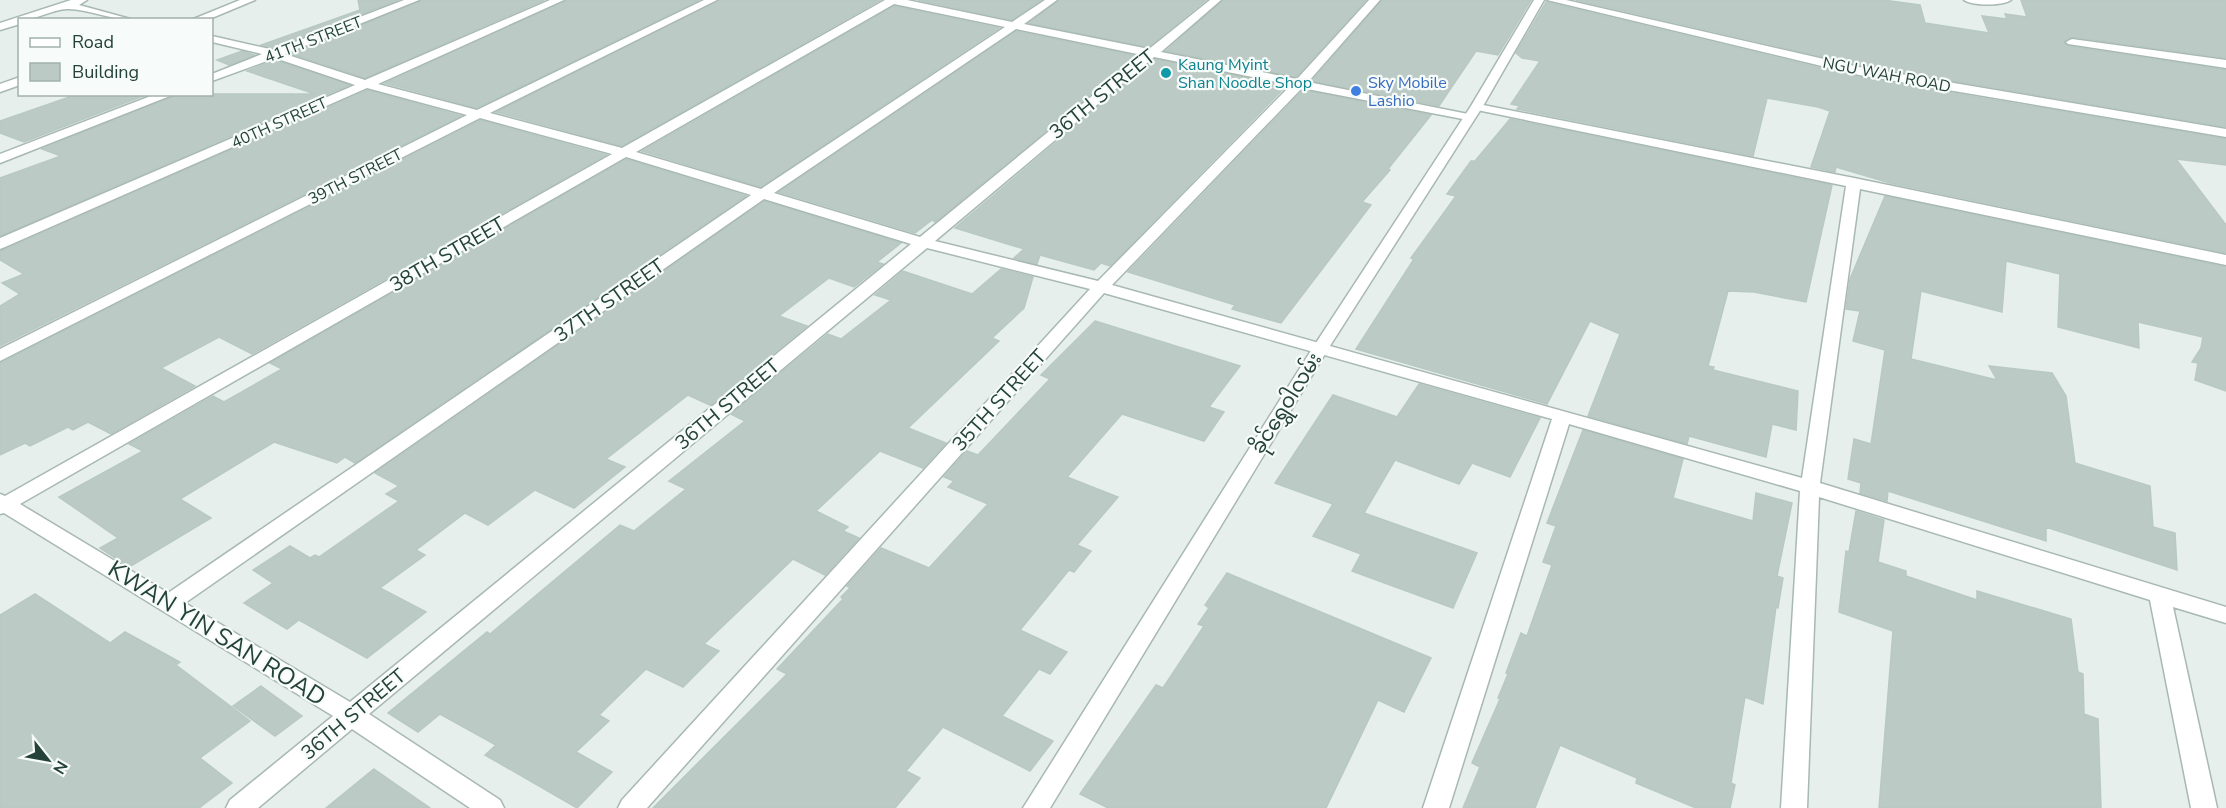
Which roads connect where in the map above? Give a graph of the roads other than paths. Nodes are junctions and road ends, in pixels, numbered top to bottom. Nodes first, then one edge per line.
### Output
1 (52, 0) edge
2 (250, 0) edge
3 (414, 0) edge
4 (559, 0) edge
5 (712, 0) edge
6 (892, 0) edge
7 (1052, 0) edge
8 (1216, 0) edge
9 (1375, 0) edge
10 (1539, 0) edge
11 (1552, 0) edge
12 (1969, 0) edge
13 (2006, 0) edge
14 (76, 2) edge
15 (27, 18) edge
16 (123, 18) edge
17 (201, 18) edge
18 (18, 21) edge
19 (1016, 25) junction
20 (0, 27) edge
21 (213, 39) edge
22 (2072, 42) dead end
23 (1152, 53) junction
24 (275, 54) junction
25 (2226, 64) edge
26 (213, 78) edge
27 (18, 82) edge
28 (365, 84) junction
29 (1300, 84) junction
30 (0, 88) edge
31 (164, 96) edge
32 (1472, 112) junction
33 (480, 113) junction
34 (2226, 133) edge
35 (626, 153) junction
36 (0, 159) edge
37 (1854, 182) junction
38 (764, 193) junction
39 (922, 242) junction
40 (0, 244) edge
41 (2226, 260) edge
42 (1101, 287) junction
43 (1320, 349) junction
44 (0, 356) edge
45 (1562, 416) junction
46 (1810, 487) junction
47 (2, 504) edge
48 (2160, 597) junction
49 (170, 603) junction
50 (2226, 615) edge
51 (351, 715) junction
52 (239, 808) edge
53 (491, 808) edge
54 (631, 808) edge
55 (1036, 808) edge
56 (1436, 808) edge
57 (1794, 808) edge
58 (2204, 808) edge

1 - 14 street
2 - 17 street
3 - 24 street, 41TH STREET
4 - 28 street, 40TH STREET
5 - 33 street, 39TH STREET
6 - 19 street
6 - 35 street, 38TH STREET
7 - 19 street, 37TH STREET
8 - 23 street, 36TH STREET
9 - 29 street, 35TH STREET
10 - 32 street, ခိုင်ရွှေဝါလမ်း
11 - 34 street, NGU WAH ROAD
12 - 13 street
14 - 15 street
14 - 16 street
18 - 20 street
19 - 23 street
19 - 38 street, 37TH STREET
21 - 24 street
22 - 25 street
23 - 29 street
23 - 39 street, 36TH STREET
24 - 26 street, 41TH STREET
24 - 28 street
27 - 30 street
28 - 33 street
28 - 40 street, 40TH STREET
29 - 32 street
29 - 42 street, 35TH STREET
31 - 36 street
32 - 37 street
32 - 43 street, ခိုင်ရွှေဝါလမ်း
33 - 35 street
33 - 44 street, 39TH STREET
35 - 38 street
35 - 47 street, 38TH STREET
37 - 41 street
37 - 46 street
38 - 39 street
38 - 49 street, 37TH STREET
39 - 42 street
39 - 51 street, 36TH STREET
42 - 43 street
42 - 54 street, 35TH STREET
43 - 45 street
43 - 55 street, ခိုင်ရွှေဝါလမ်း
45 - 46 street
45 - 56 street
46 - 48 street
46 - 57 street
47 - 49 street, KWAN YIN SAN ROAD
48 - 50 street
48 - 58 street
49 - 51 street, KWAN YIN SAN ROAD
51 - 52 street, 36TH STREET
51 - 53 street, KWAN YIN SAN ROAD

